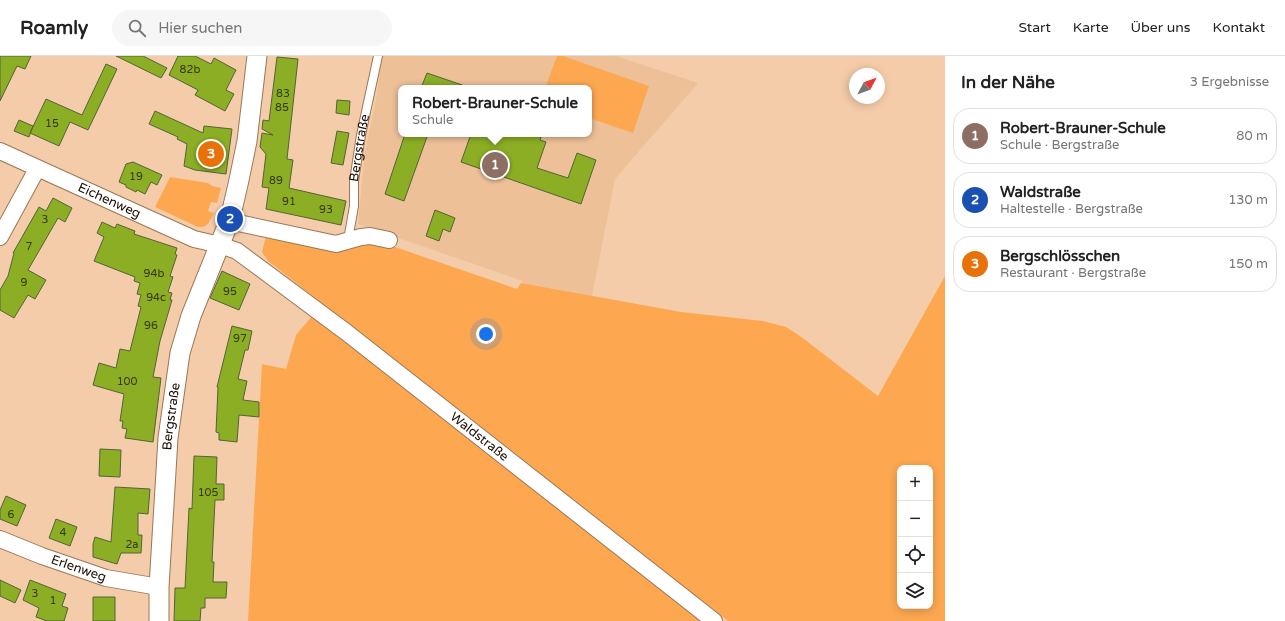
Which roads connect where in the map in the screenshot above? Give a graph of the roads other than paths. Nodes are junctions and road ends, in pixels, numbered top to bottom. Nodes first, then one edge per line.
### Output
1 (257, 56) edge
2 (378, 56) edge
3 (0, 151) edge
4 (37, 169) junction
5 (229, 221) junction
6 (0, 237) edge
7 (348, 240) junction
8 (389, 240) dead end
9 (220, 245) junction
10 (0, 539) edge
11 (159, 588) junction
12 (159, 621) edge
13 (714, 621) edge

1 - 5 street, Bergstraße
2 - 7 lane, Bergstraße
3 - 4 street, Eichenweg
4 - 6 street
4 - 9 street, Eichenweg
5 - 7 street
5 - 9 street, Bergstraße
7 - 8 street
9 - 11 street, Bergstraße
9 - 13 street, Waldstraße
10 - 11 street, Erlenweg
11 - 12 street, Bergstraße

